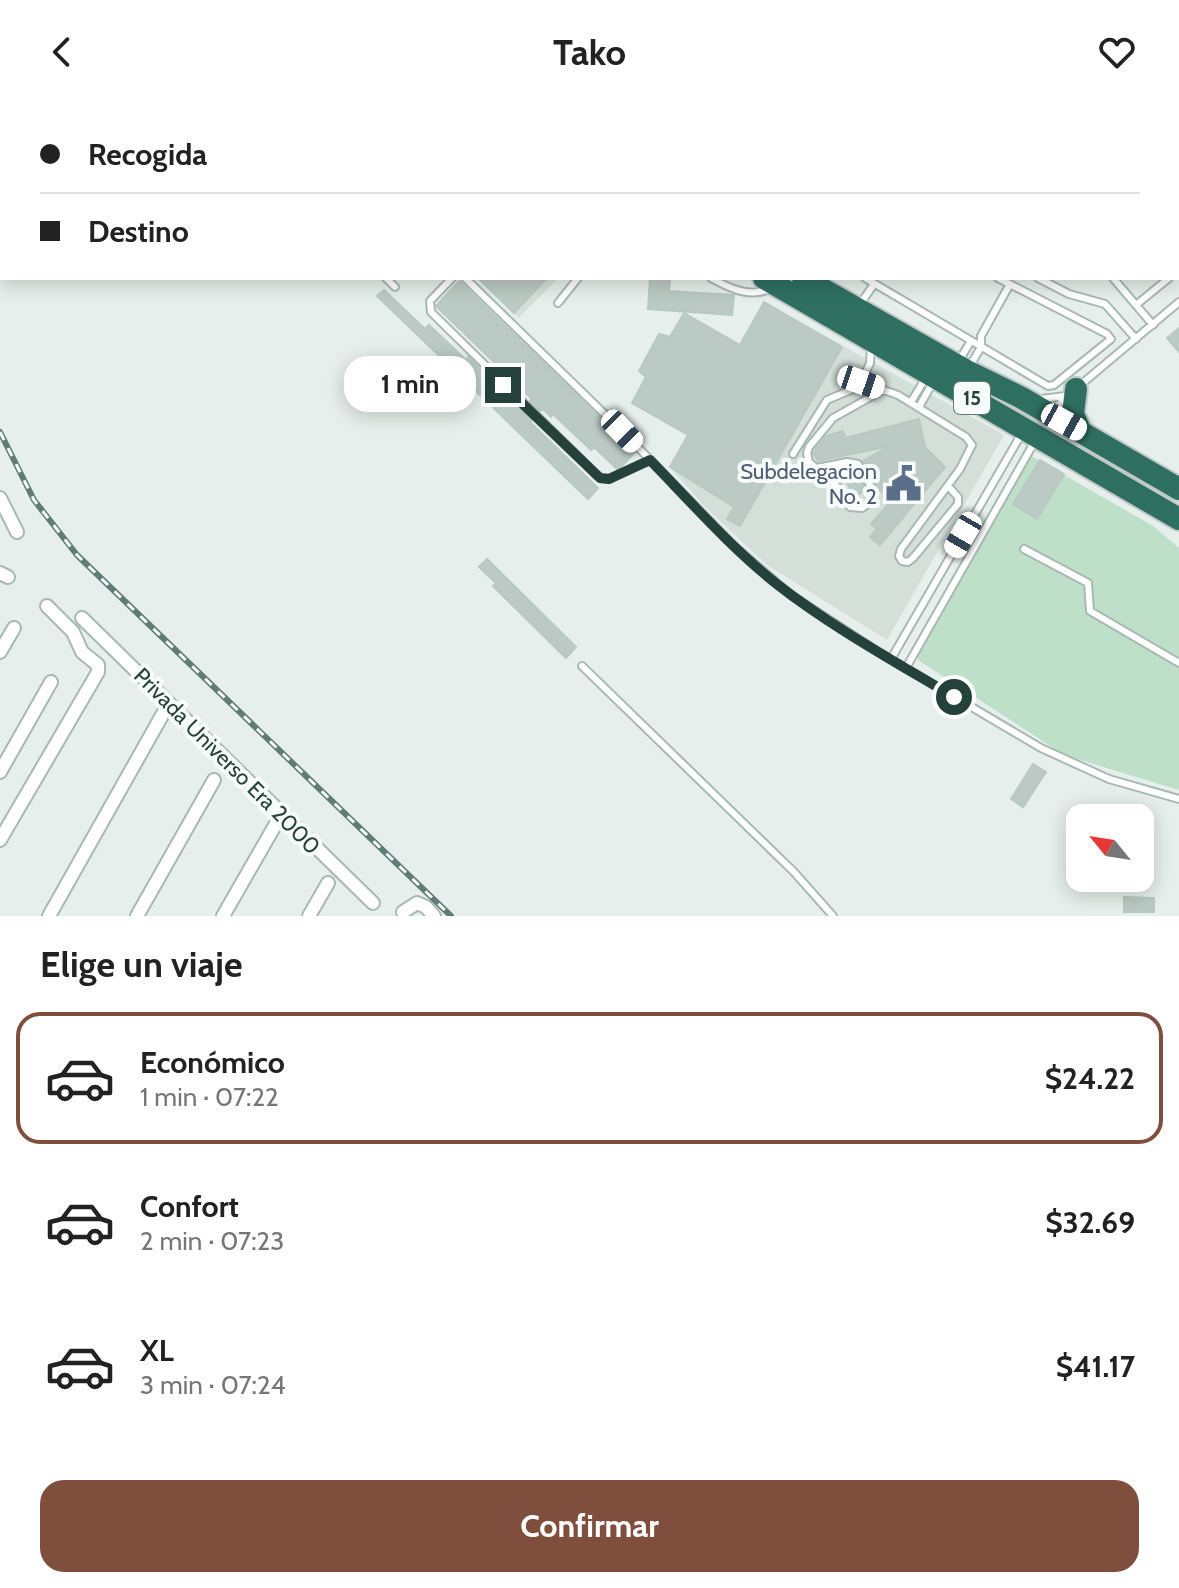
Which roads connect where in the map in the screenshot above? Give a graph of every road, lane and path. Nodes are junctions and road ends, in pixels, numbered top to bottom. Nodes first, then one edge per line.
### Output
1 (388, 280) edge
2 (450, 280) edge
3 (467, 280) edge
4 (576, 280) edge
5 (714, 280) edge
6 (868, 280) edge
7 (1002, 280) edge
8 (1042, 280) edge
9 (1115, 280) edge
10 (1167, 280) edge
11 (770, 281) edge
12 (819, 282) edge
13 (874, 284) junction
14 (1010, 284) junction
15 (395, 287) dead end
16 (1179, 302) edge
17 (558, 303) dead end
18 (1136, 305) junction
19 (856, 310) junction
20 (1153, 325) junction
21 (981, 336) junction
22 (870, 339) junction
23 (1136, 339) junction
24 (970, 341) junction
25 (981, 347) junction
26 (962, 368) junction
27 (932, 374) junction
28 (861, 382) junction
29 (883, 390) junction
30 (1072, 392) junction
31 (911, 402) junction
32 (919, 407) junction
33 (1035, 419) junction
34 (1080, 431) junction
35 (793, 454) dead end
36 (650, 460) junction
37 (1130, 461) junction
38 (1004, 464) junction
39 (817, 468) junction
40 (1017, 472) junction
41 (948, 486) junction
42 (1179, 489) edge
43 (0, 498) edge
44 (1179, 519) edge
45 (17, 532) dead end
46 (963, 535) junction
47 (976, 543) junction
48 (1024, 549) dead end
49 (47, 606) dead end
50 (82, 618) dead end
51 (14, 628) dead end
52 (0, 652) edge
53 (891, 659) junction
54 (1179, 663) edge
55 (582, 666) dead end
56 (906, 668) junction
57 (51, 682) dead end
58 (169, 703) junction
59 (0, 772) edge
60 (214, 780) dead end
61 (1179, 799) edge
62 (281, 815) junction
63 (0, 840) edge
64 (328, 883) dead end
65 (373, 903) dead end
66 (403, 912) dead end
67 (49, 916) edge
68 (137, 916) edge
69 (223, 916) edge
70 (309, 916) edge
71 (434, 916) edge
72 (833, 916) edge

1 - 15 lane
2 - 36 lane
3 - 36 lane
4 - 17 lane
5 - 11 lane
6 - 13 lane
7 - 14 lane
8 - 23 lane
9 - 18 lane
10 - 18 lane
11 - 22 highway, 15
12 - 19 highway, 15
13 - 19 lane
13 - 24 lane
14 - 21 lane
14 - 25 lane
16 - 20 lane
18 - 20 lane
19 - 26 highway, 15
20 - 23 lane
21 - 24 lane
21 - 25 lane
22 - 27 highway, 15
22 - 28 lane
23 - 30 lane
24 - 25 lane
24 - 26 lane
25 - 26 lane
26 - 33 highway, 15
27 - 31 lane
27 - 32 lane
27 - 33 highway, 15
28 - 29 lane
28 - 35 lane
29 - 31 lane
29 - 39 lane
30 - 33 lane
30 - 33 lane
30 - 34 highway
31 - 32 lane
32 - 41 lane
33 - 34 highway, 15
33 - 37 highway
33 - 38 lane
33 - 40 lane
33 - 44 highway, 15
34 - 37 highway, 15
36 - 53 lane
37 - 42 highway, 15
38 - 40 lane
38 - 46 lane
39 - 39 lane
40 - 47 lane
41 - 41 lane
43 - 45 street
46 - 47 lane
46 - 53 lane
47 - 56 lane
48 - 54 lane
49 - 63 street
50 - 58 street, Privada Universo Era 2000
51 - 52 street
53 - 56 lane
55 - 72 lane
56 - 61 lane
57 - 59 street
58 - 62 street, Privada Universo Era 2000
58 - 67 street
60 - 68 street
62 - 65 street, Privada Universo Era 2000
62 - 69 street
64 - 70 street
66 - 71 street

